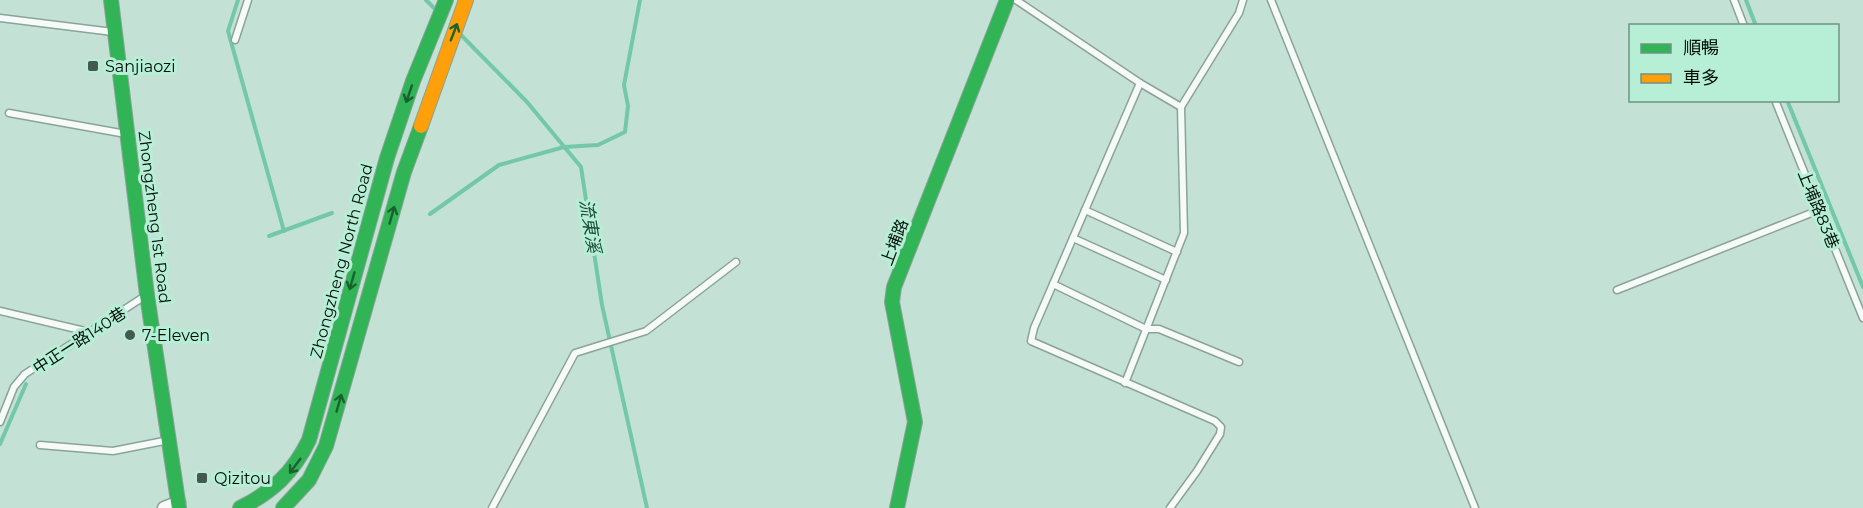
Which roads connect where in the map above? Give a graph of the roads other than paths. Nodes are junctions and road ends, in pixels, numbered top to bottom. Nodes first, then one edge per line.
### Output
1 (111, 0) edge
2 (248, 0) edge
3 (447, 0) edge
4 (1007, 0) edge
5 (1016, 0) edge
6 (1243, 0) edge
7 (1271, 0) edge
8 (1734, 0) edge
9 (466, 1) edge
10 (0, 18) edge
11 (1743, 24) edge
12 (115, 33) junction
13 (235, 40) dead end
14 (1140, 83) junction
15 (1776, 102) edge
16 (1181, 107) junction
17 (9, 113) dead end
18 (128, 134) junction
19 (1085, 210) junction
20 (1819, 210) junction
21 (1073, 238) junction
22 (1177, 252) junction
23 (736, 262) dead end
24 (1166, 280) junction
25 (1053, 284) junction
26 (1617, 290) dead end
27 (147, 295) junction
28 (0, 311) edge
29 (1863, 318) edge
30 (1146, 329) junction
31 (89, 332) junction
32 (1239, 362) dead end
33 (1125, 382) junction
34 (0, 421) edge
35 (169, 440) junction
36 (40, 446) dead end
37 (179, 505) edge
38 (164, 508) edge
39 (196, 508) edge
40 (240, 508) edge
41 (283, 508) edge
42 (492, 508) edge
43 (897, 508) edge
44 (1170, 508) edge
45 (1476, 508) edge

1 - 12 main road, Zhongzheng 1st Road
2 - 13 lane
3 -> 40 main road, Zhongzheng North Road
4 - 43 main road, 上埔路
5 - 14 lane
6 - 16 lane
7 - 45 lane
8 - 11 lane
41 -> 9 main road
10 - 12 lane
12 - 18 main road, Zhongzheng 1st Road
14 - 16 lane
14 - 19 lane
15 - 20 lane, 上埔路83巷
16 - 22 lane
17 - 18 lane
18 - 27 main road, Zhongzheng 1st Road
19 - 21 lane
19 - 22 lane
20 - 26 lane
20 - 29 lane, 上埔路83巷
21 - 24 lane
21 - 25 lane
22 - 24 lane
23 - 42 lane
24 - 30 lane
25 - 30 lane
25 - 33 lane
27 - 31 lane, 中正一路140巷
27 - 35 main road, Zhongzheng 1st Road
28 - 31 lane
30 - 32 lane
30 - 33 lane
31 - 34 lane, 中正一路140巷
33 - 44 lane
35 - 36 lane
35 - 37 main road, Zhongzheng 1st Road
37 - 38 street
37 - 39 main road

